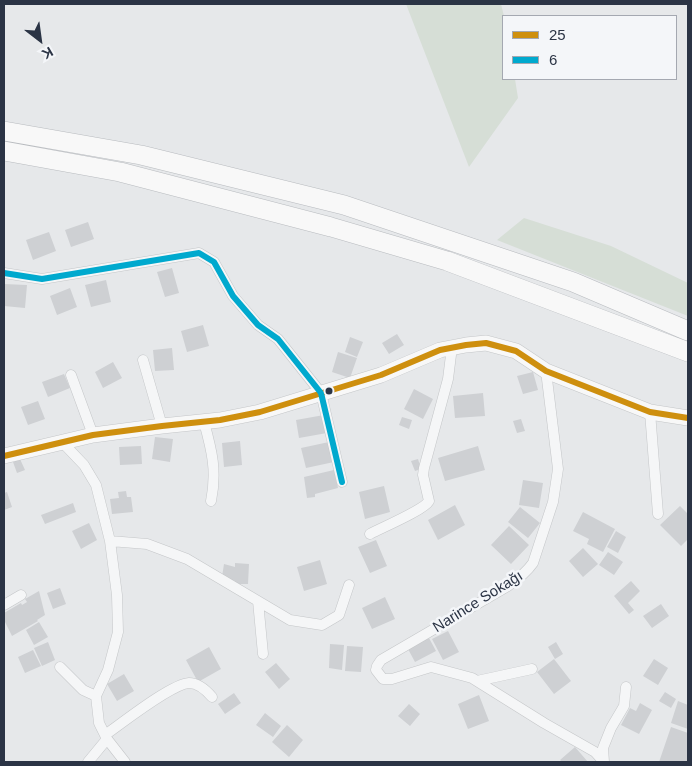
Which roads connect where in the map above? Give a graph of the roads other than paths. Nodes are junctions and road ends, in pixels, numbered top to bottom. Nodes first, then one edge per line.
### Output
1 (4, 130) edge
2 (4, 151) edge
3 (4, 273) edge
4 (688, 331) edge
5 (452, 347) junction
6 (688, 352) edge
7 (143, 360) dead end
8 (546, 371) junction
9 (71, 375) dead end
10 (321, 392) junction
11 (650, 412) junction
12 (688, 418) edge
13 (204, 422) junction
14 (162, 426) junction
15 (94, 436) junction
16 (63, 443) junction
17 (4, 456) edge
18 (342, 482) dead end
19 (211, 501) dead end
20 (658, 514) dead end
21 (370, 534) dead end
22 (110, 541) junction
23 (348, 585) dead end
24 (21, 596) dead end
25 (258, 601) junction
26 (4, 605) edge
27 (263, 654) dead end
28 (60, 667) dead end
29 (532, 669) dead end
30 (477, 681) junction
31 (626, 687) dead end
32 (96, 696) junction
33 (212, 697) dead end
34 (106, 737) junction
35 (88, 762) edge
36 (125, 762) edge
37 (604, 762) edge

1 - 4 highway
2 - 6 highway
3 - 10 street
5 - 8 street
5 - 10 street
5 - 21 street
7 - 14 street
8 - 11 street
8 - 30 street, Narince Sokağı
9 - 15 street
10 - 13 street
10 - 18 street
11 - 12 street
11 - 20 street
13 - 14 street
13 - 19 street
14 - 15 street
15 - 16 street
16 - 17 street
16 - 22 street
22 - 25 street
22 - 32 street
23 - 25 street
24 - 26 street
25 - 27 street
28 - 32 street
29 - 30 street
30 - 37 street, Narince Sokağı
31 - 37 street
32 - 34 street
33 - 34 street
34 - 35 street
34 - 36 street

